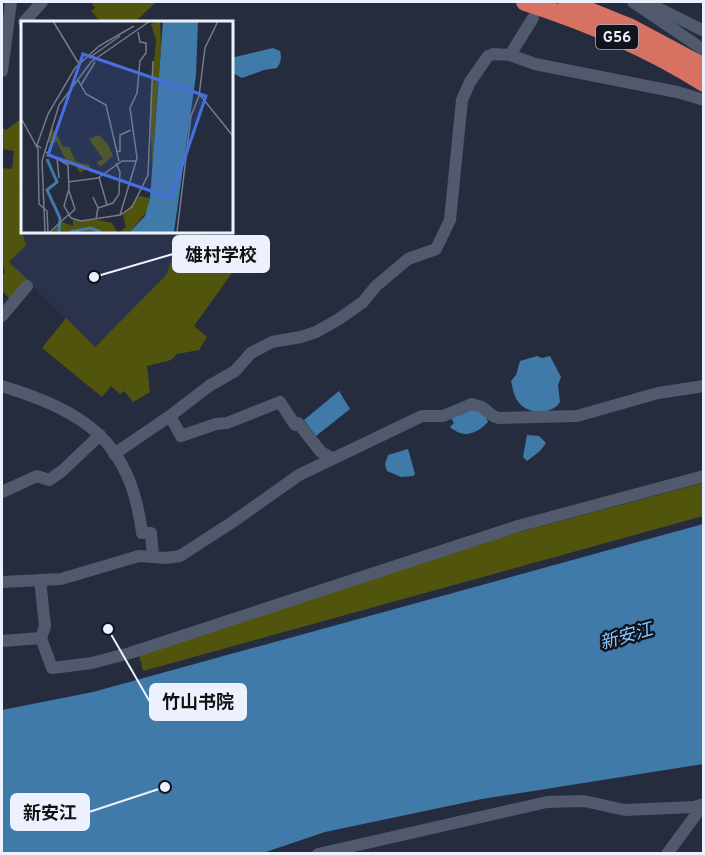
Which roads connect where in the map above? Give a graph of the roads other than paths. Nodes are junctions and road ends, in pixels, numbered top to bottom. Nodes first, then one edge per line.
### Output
1 (11, 2) edge
2 (42, 2) edge
3 (525, 2) edge
4 (567, 2) edge
5 (633, 2) edge
6 (646, 2) edge
7 (533, 18) dead end
8 (25, 21) edge
9 (21, 25) edge
10 (704, 31) edge
11 (5, 42) junction
12 (704, 50) edge
13 (510, 55) junction
14 (2, 57) edge
15 (704, 67) edge
16 (2, 71) edge
17 (704, 83) edge
18 (704, 100) edge
19 (27, 286) dead end
20 (2, 316) edge
21 (2, 386) edge
22 (704, 386) edge
23 (170, 416) junction
24 (100, 435) junction
25 (114, 454) junction
26 (332, 458) junction
27 (704, 476) edge
28 (2, 492) edge
29 (153, 556) junction
30 (40, 580) junction
31 (2, 582) edge
32 (41, 638) junction
33 (2, 641) edge
34 (702, 805) edge
35 (318, 854) edge
36 (667, 854) edge

1 - 11 street
2 - 8 street
3 - 17 highway, G56
4 - 15 highway, G56
5 - 12 street
6 - 10 street
7 - 13 street
9 - 11 street
11 - 14 street
13 - 18 street
13 - 23 street
14 - 16 street
19 - 20 street
21 - 24 street
22 - 26 street
23 - 25 street
23 - 26 street
24 - 25 street
24 - 28 street
25 - 29 street
26 - 29 street
27 - 32 street
29 - 30 street
30 - 31 street
30 - 32 street
32 - 33 street
34 - 35 street
34 - 36 street

